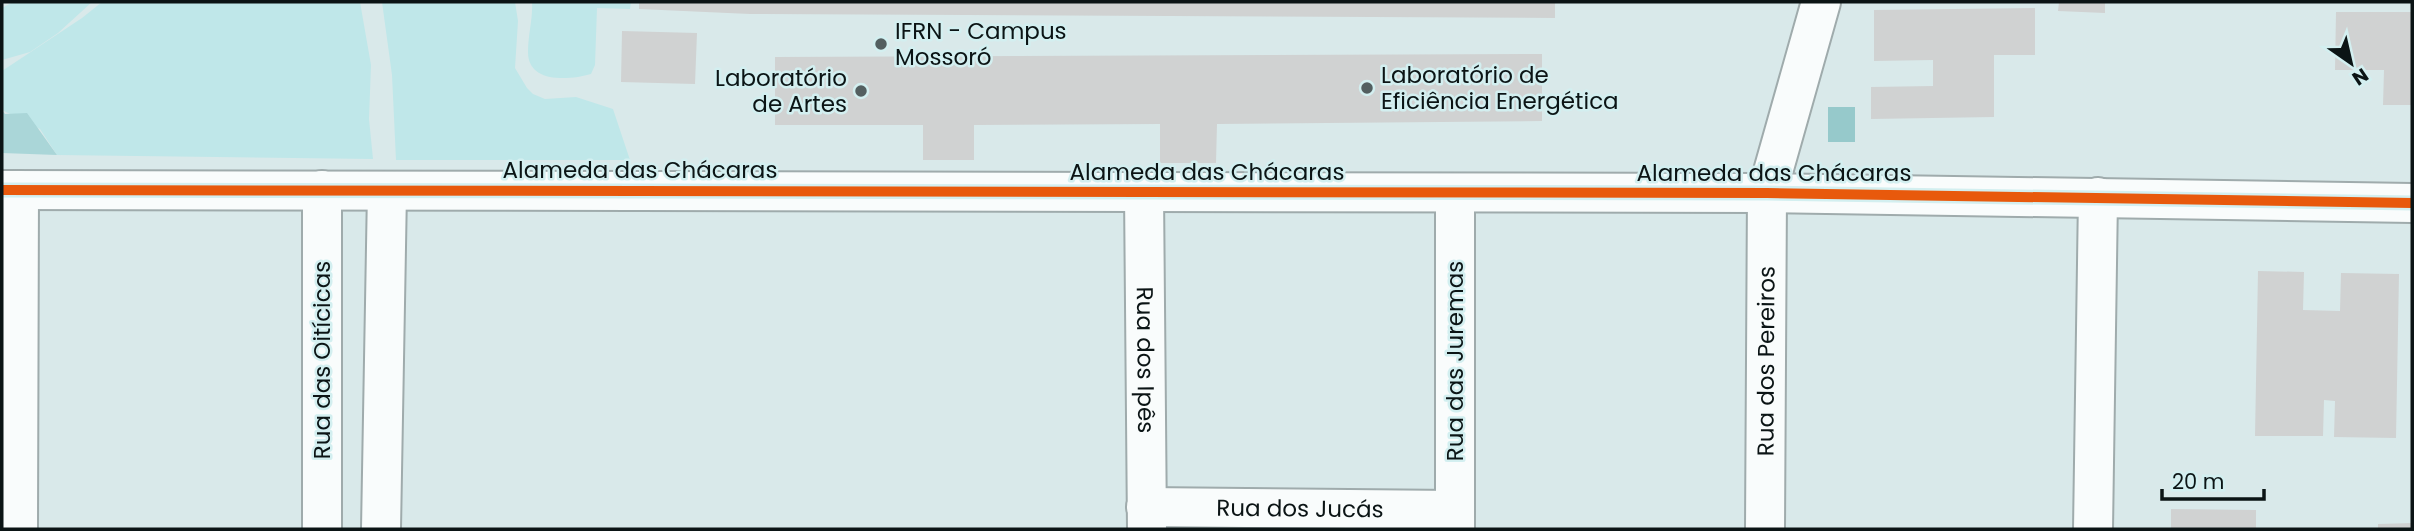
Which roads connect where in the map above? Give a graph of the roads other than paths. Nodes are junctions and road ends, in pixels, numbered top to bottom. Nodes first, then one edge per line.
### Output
1 (1821, 2) edge
2 (11, 190) edge
3 (322, 190) junction
4 (387, 191) junction
5 (1144, 192) junction
6 (1455, 193) junction
7 (1767, 193) junction
8 (2098, 197) junction
9 (2412, 202) edge
10 (13, 511) edge
11 (1147, 518) edge
12 (1455, 520) edge
13 (322, 529) edge
14 (381, 529) edge
15 (1765, 529) edge
16 (2093, 529) edge

1 - 7 street, Rua dos Pereiros
2 - 3 street, Alameda das Chácaras
2 - 10 street
3 - 4 street, Alameda das Chácaras
3 - 13 street, Rua das Oitícicas
4 - 5 street, Alameda das Chácaras
4 - 14 street
5 - 6 street, Alameda das Chácaras
5 - 11 street, Rua dos Ipês
6 - 7 street, Alameda das Chácaras
6 - 12 street, Rua das Juremas
7 - 8 street, Alameda das Chácaras
7 - 15 street, Rua dos Pereiros
8 - 9 street, Alameda das Chácaras
8 - 16 street
11 - 12 street, Rua dos Jucás

